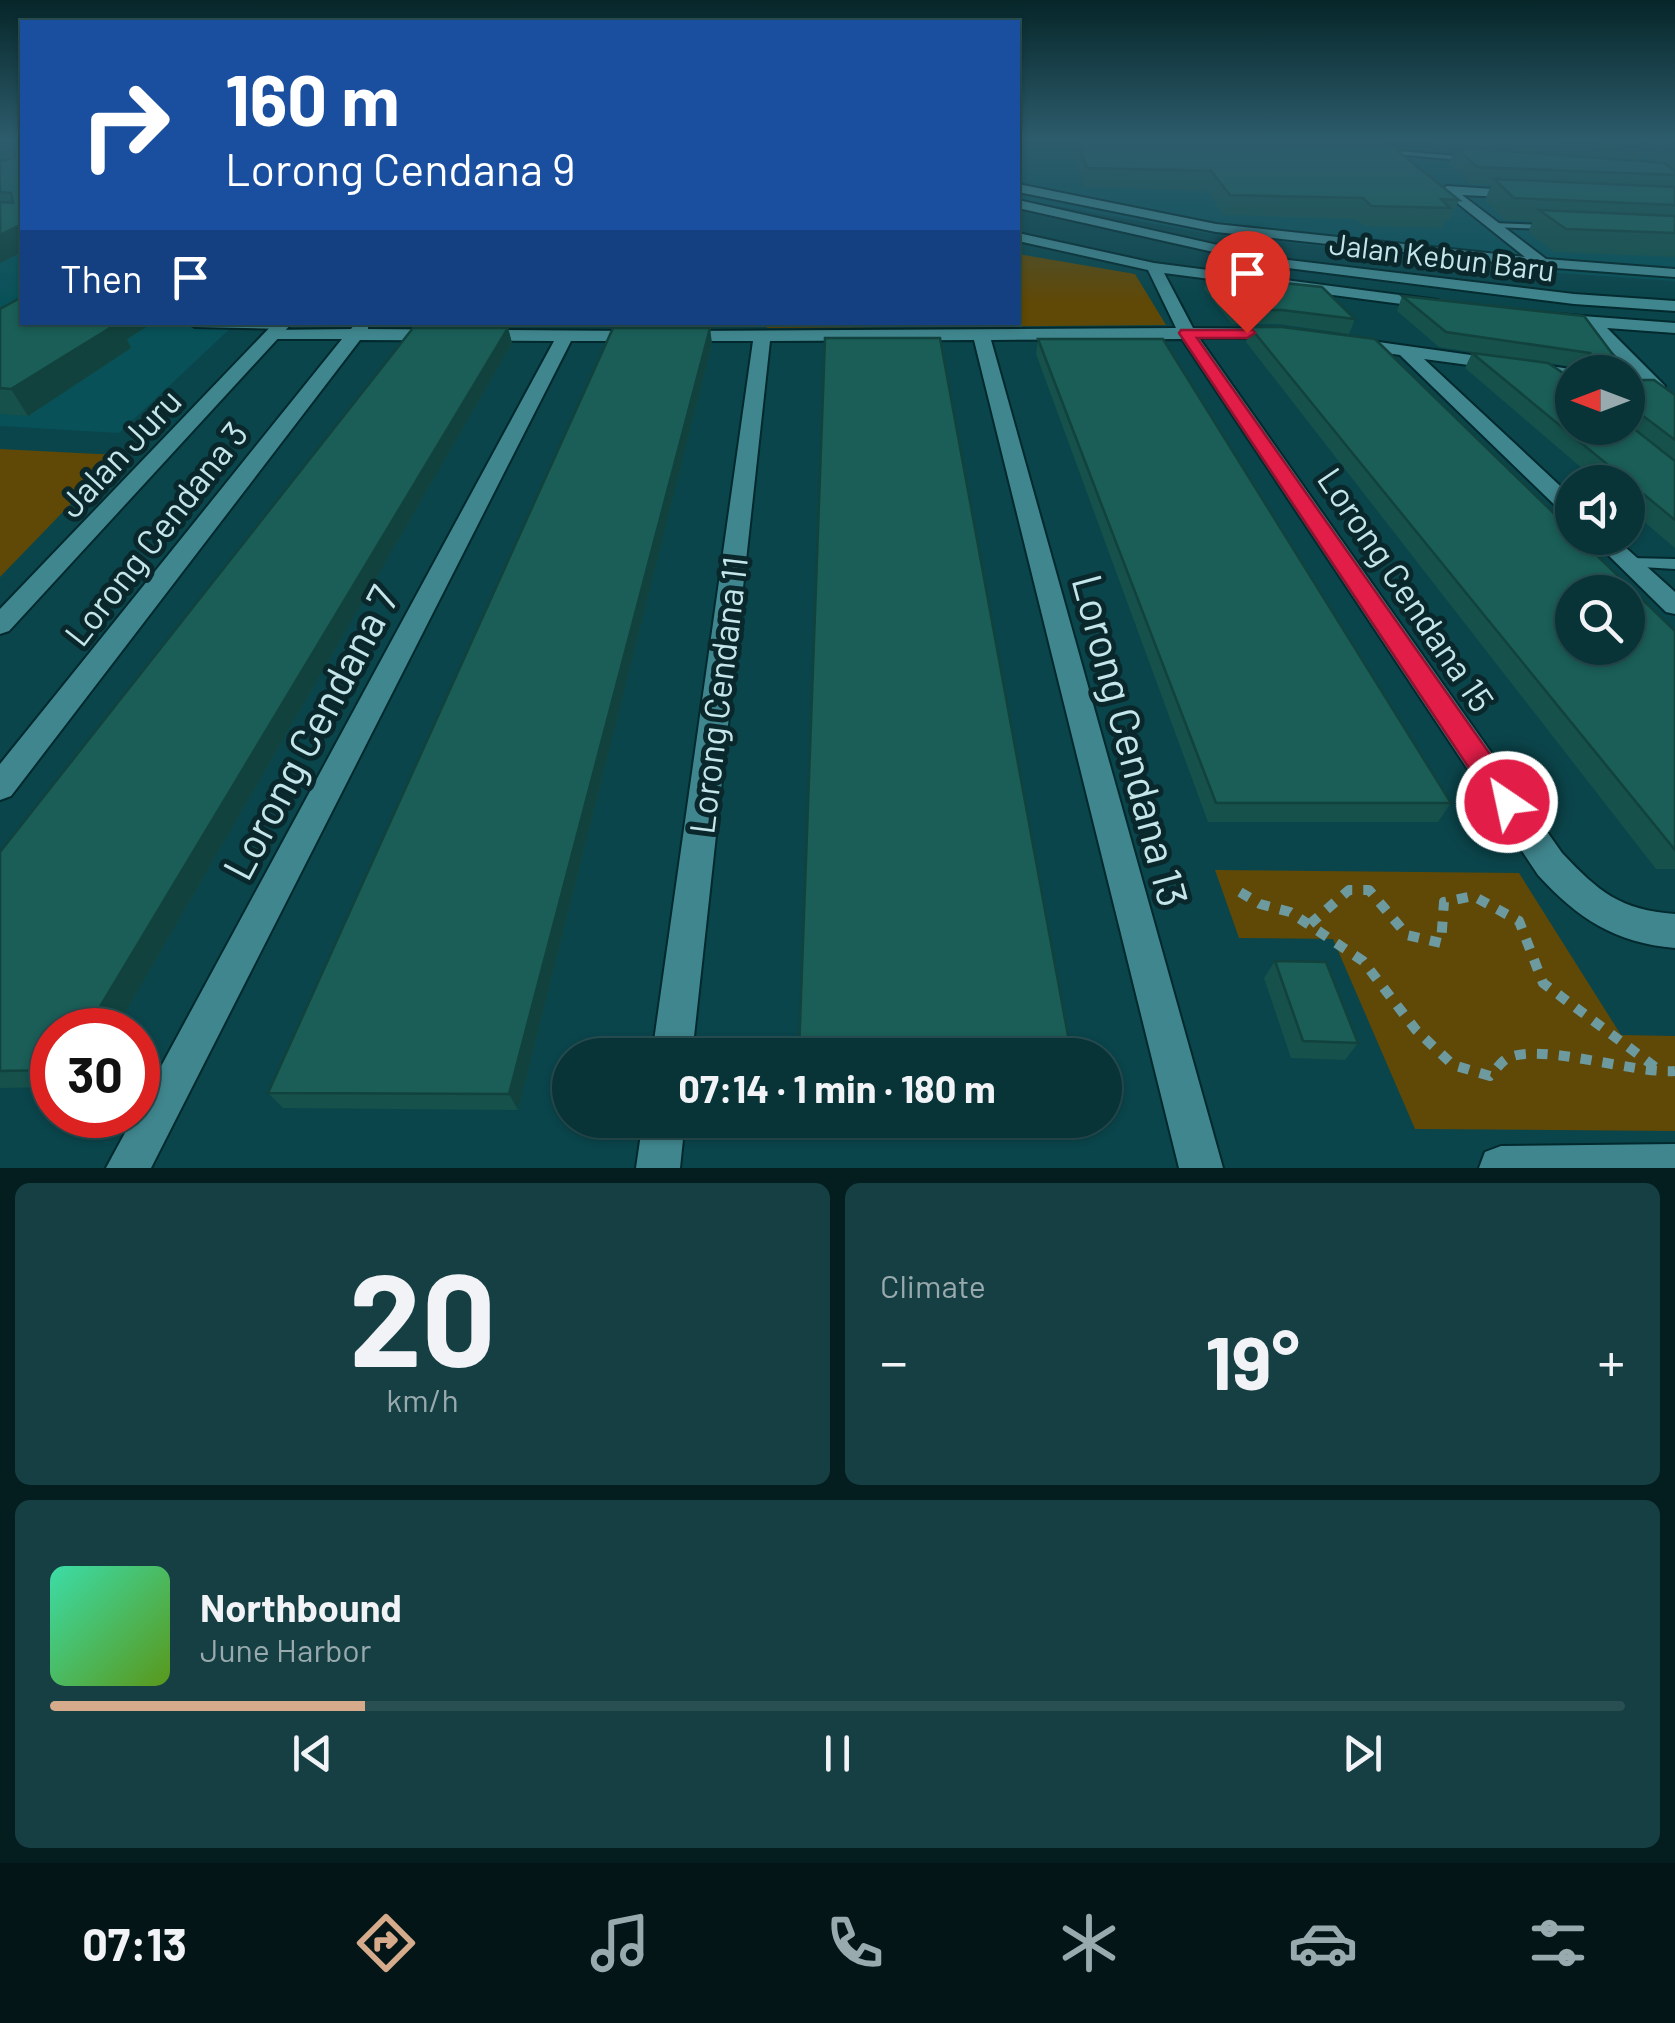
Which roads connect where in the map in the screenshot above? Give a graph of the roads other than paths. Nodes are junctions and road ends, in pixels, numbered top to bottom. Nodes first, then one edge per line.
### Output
1 (1045, 194) edge
2 (1451, 194) edge
3 (1495, 194) edge
4 (1542, 196) edge
5 (1020, 204) edge
6 (1492, 225) junction
7 (1565, 228) edge
8 (1020, 237) edge
9 (1204, 246) junction
10 (1542, 263) junction
11 (1154, 267) junction
12 (1675, 272) edge
13 (1675, 291) edge
14 (1574, 299) junction
15 (1459, 306) edge
16 (1675, 306) edge
17 (1535, 316) edge
18 (1592, 323) junction
19 (246, 325) edge
20 (281, 327) edge
21 (1675, 328) edge
22 (360, 329) edge
23 (755, 331) edge
24 (1186, 333) junction
25 (981, 334) junction
26 (565, 336) junction
27 (1296, 336) edge
28 (1332, 340) edge
29 (1405, 350) junction
30 (1555, 375) edge
31 (1666, 387) edge
32 (1555, 493) edge
33 (1620, 555) edge
34 (1630, 564) junction
35 (1675, 564) edge
36 (1675, 606) edge
37 (0, 625) edge
38 (0, 787) edge
39 (1675, 932) edge
40 (674, 1038) edge
41 (662, 1138) edge
42 (1675, 1166) edge
43 (128, 1168) edge
44 (658, 1168) edge
45 (1202, 1168) edge
46 (1501, 1168) edge

1 - 10 street, Jalan Kebun Baru
2 - 6 street
3 - 4 street
5 - 9 street, Jalan Kebun Baru
6 - 7 lane
6 - 10 street
8 - 11 street
9 - 13 street, Jalan Kebun Baru
9 - 14 street, Jalan Kebun Baru
10 - 12 street, Jalan Kebun Baru
11 - 15 street
11 - 24 street, Lorong Cendana 15
14 - 16 street, Jalan Kebun Baru
14 - 18 street
17 - 18 street
18 - 21 street
18 - 31 street
19 - 20 street
20 - 22 street
20 - 37 street, Jalan Juru
22 - 26 street
22 - 38 street, Lorong Cendana 3
23 - 25 street
23 - 26 street
23 - 40 street, Lorong Cendana 11
24 - 25 street
24 - 27 street
24 - 39 street, Lorong Cendana 15
25 - 45 street, Lorong Cendana 13
26 - 43 street, Lorong Cendana 7
28 - 29 street
29 - 30 street
29 - 32 street
33 - 34 street
34 - 35 lane
34 - 36 street
41 - 44 street
42 - 46 street

